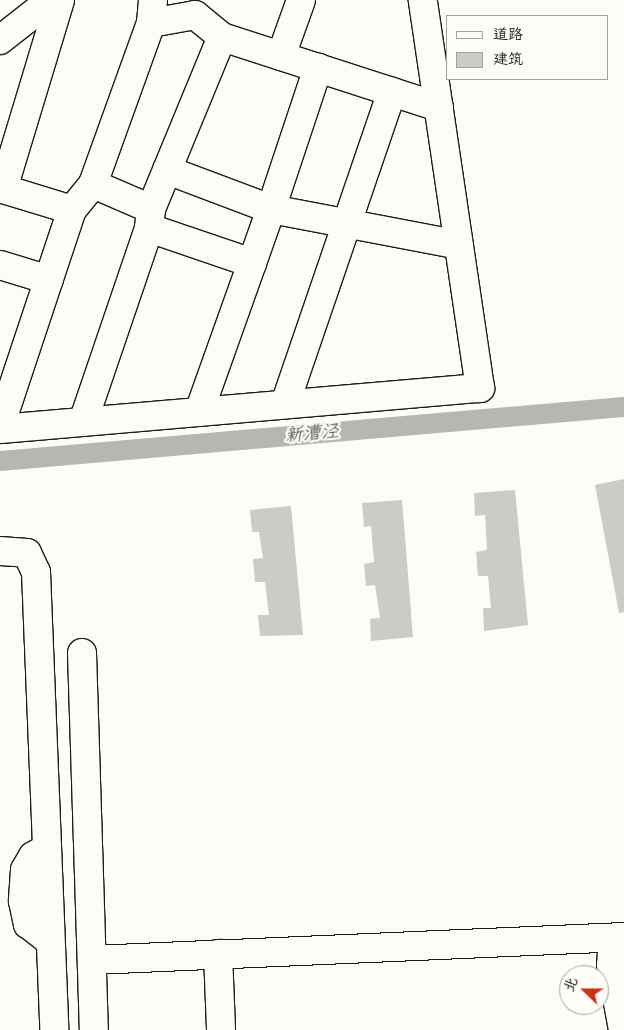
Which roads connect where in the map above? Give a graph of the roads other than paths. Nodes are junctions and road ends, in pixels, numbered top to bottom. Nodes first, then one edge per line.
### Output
1 (301, 0) edge
2 (423, 0) edge
3 (50, 1) edge
4 (198, 8) edge
5 (152, 12) edge
6 (222, 37) junction
7 (0, 40) edge
8 (281, 56) junction
9 (318, 68) junction
10 (392, 92) junction
11 (439, 107) junction
12 (167, 170) junction
13 (93, 184) junction
14 (1, 189) edge
15 (271, 209) junction
16 (72, 210) junction
17 (150, 219) junction
18 (346, 223) junction
19 (459, 245) junction
20 (252, 264) junction
21 (0, 265) edge
22 (49, 280) junction
23 (285, 404) junction
24 (199, 412) junction
25 (83, 422) junction
26 (0, 428) edge
27 (0, 551) edge
28 (82, 653) dead end
29 (47, 848) junction
30 (90, 896) junction
31 (49, 898) junction
32 (618, 938) edge
33 (50, 941) junction
34 (218, 954) junction
35 (93, 960) junction
36 (54, 1030) edge
37 (94, 1030) edge
38 (221, 1030) edge
39 (623, 1030) edge

1 - 8 street
2 - 11 street
3 - 7 street
3 - 14 street
4 - 5 street
4 - 6 street
5 - 13 street
6 - 8 street
6 - 12 street
8 - 9 street
9 - 10 street
9 - 15 street
10 - 11 street
10 - 18 street
11 - 19 street
12 - 15 street
12 - 17 street
13 - 16 street
13 - 17 street
14 - 16 street
15 - 18 street
15 - 20 street
16 - 22 street
17 - 20 street
17 - 25 street
18 - 19 street
18 - 23 street
19 - 23 street
20 - 24 street
21 - 22 street
22 - 26 street
23 - 24 street
24 - 25 street
25 - 26 street
27 - 29 street
28 - 30 street
29 - 31 street
29 - 33 street
30 - 31 street
30 - 35 street
31 - 33 street
32 - 34 street
32 - 39 street
33 - 36 street
34 - 35 street
34 - 38 street
35 - 37 street

